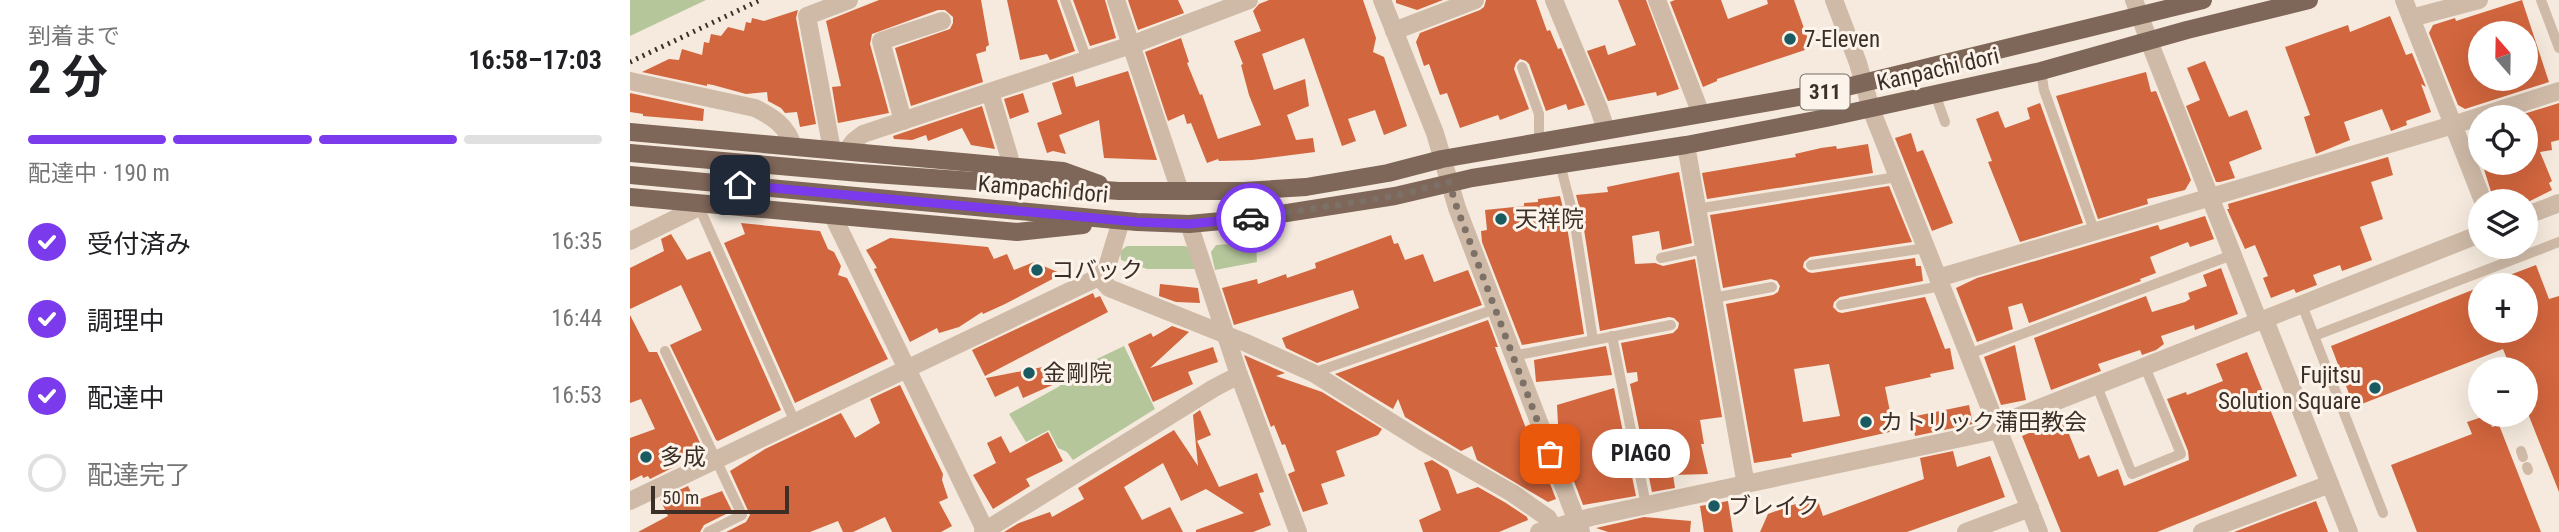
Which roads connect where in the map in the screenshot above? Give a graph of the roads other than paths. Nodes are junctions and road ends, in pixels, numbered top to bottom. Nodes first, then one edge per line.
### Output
1 (849, 0) edge
2 (1065, 0) edge
3 (1116, 0) edge
4 (1249, 0) edge
5 (1382, 0) edge
6 (1475, 0) edge
7 (1555, 0) edge
8 (1657, 0) edge
9 (1834, 0) edge
10 (2203, 0) edge
11 (2308, 0) edge
12 (2404, 0) edge
13 (2479, 0) edge
14 (2541, 0) edge
15 (2136, 8) edge
16 (2410, 18) junction
17 (942, 21) dead end
18 (1394, 32) junction
19 (2149, 41) junction
20 (1131, 45) junction
21 (2559, 48) edge
22 (1087, 60) junction
23 (1522, 67) dead end
24 (2040, 71) junction
25 (630, 81) edge
26 (1865, 83) junction
27 (2559, 91) edge
28 (990, 92) junction
29 (1935, 94) junction
30 (1871, 109) junction
31 (1701, 114) junction
32 (903, 121) junction
33 (1945, 122) dead end
34 (2454, 125) junction
35 (1606, 130) junction
36 (630, 132) edge
37 (1539, 142) junction
38 (1686, 145) junction
39 (793, 146) junction
40 (839, 151) junction
41 (630, 153) edge
42 (1442, 159) junction
43 (1560, 164) junction
44 (1012, 166) junction
45 (630, 175) edge
46 (1898, 177) junction
47 (1449, 182) junction
48 (2478, 189) edge
49 (1119, 191) junction
50 (1180, 191) junction
51 (2209, 196) junction
52 (630, 197) edge
53 (2559, 203) edge
54 (699, 205) junction
55 (1696, 209) junction
56 (2538, 211) edge
57 (833, 216) junction
58 (1129, 222) junction
59 (1189, 224) junction
60 (2094, 230) junction
61 (2468, 239) edge
62 (630, 241) edge
63 (2559, 242) edge
64 (1926, 248) junction
65 (1703, 249) junction
66 (2232, 255) junction
67 (1661, 258) dead end
68 (1811, 265) dead end
69 (1099, 277) junction
70 (1940, 282) junction
71 (1772, 287) dead end
72 (1713, 298) junction
73 (1841, 304) dead end
74 (2302, 305) junction
75 (1495, 309) junction
76 (2262, 321) junction
77 (1671, 325) dead end
78 (1226, 334) junction
79 (1612, 336) junction
80 (2314, 336) junction
81 (1593, 340) junction
82 (665, 351) dead end
83 (1969, 354) junction
84 (1513, 356) junction
85 (2145, 367) junction
86 (907, 368) junction
87 (1313, 373) junction
88 (1239, 376) junction
89 (2096, 386) junction
90 (796, 422) junction
91 (1999, 430) junction
92 (717, 459) junction
93 (2330, 484) junction
94 (1746, 485) junction
95 (630, 501) edge
96 (1646, 505) junction
97 (2030, 508) junction
98 (2384, 513) dead end
99 (1578, 526) edge
100 (1546, 530) edge
101 (1296, 531) edge
102 (708, 532) edge
103 (985, 532) edge
104 (1966, 532) edge
105 (2039, 532) edge
106 (2202, 532) edge
107 (2349, 532) edge

1 - 40 street
2 - 22 lane
3 - 20 street
4 - 20 street
5 - 18 street
6 - 18 street
7 - 35 street
8 - 31 street
9 - 26 street
10 - 15 main road, Kanpachi dori / 311
11 - 19 main road, Kanpachi dori / 311
12 - 16 street
13 - 16 street
14 - 21 lane
15 - 19 street
15 - 26 main road, Kanpachi dori / 311
16 - 34 street
17 - 32 street
18 - 42 street
19 - 24 main road, Kanpachi dori / 311
19 - 51 street
20 - 22 street
20 - 50 street
22 - 28 street
23 - 37 lane
24 - 29 main road, Kanpachi dori / 311
24 - 60 lane
25 - 39 street
26 - 30 street
26 - 31 main road, Kanpachi dori / 311
27 - 34 street
28 - 32 street
28 - 44 street
29 - 30 main road, Kanpachi dori / 311
29 - 33 lane
30 - 38 main road, Kanpachi dori / 311
30 - 46 street
31 - 35 main road, Kanpachi dori / 311
32 - 40 street
34 - 48 street
34 - 51 street
35 - 37 main road, Kanpachi dori / 311
36 - 39 main road
37 - 42 main road, Kanpachi dori / 311
38 - 43 main road, Kanpachi dori / 311
38 - 55 street
39 - 40 main road
40 - 44 main road
41 - 49 main road, Kampachi dori / 311
42 - 47 street
42 - 50 main road, Kampachi dori / 311
43 - 47 main road, Kanpachi dori / 311
43 - 81 lane
44 - 49 main road
45 - 58 main road, Kampachi dori / 311
46 - 55 lane
46 - 64 street
47 - 59 main road, Kampachi dori / 311
47 - 75 street
49 - 50 main road, Kampachi dori / 311
51 - 60 street
51 - 66 street
52 - 54 main road
53 - 56 street
54 - 57 main road
54 - 62 street
54 - 90 lane
55 - 65 street
57 - 58 main road
57 - 86 street
58 - 59 main road, Kampachi dori / 311
58 - 69 street
59 - 78 street
60 - 70 street
61 - 74 street
63 - 80 lane
64 - 68 lane
64 - 70 street
65 - 67 lane
65 - 72 street
66 - 76 street
66 - 83 lane
69 - 78 street
69 - 86 street
70 - 73 lane
70 - 83 street
71 - 72 lane
72 - 94 street
74 - 76 street
74 - 80 lane
75 - 84 street
75 - 87 lane
76 - 85 street
76 - 93 street
77 - 79 lane
78 - 87 street
78 - 88 street
79 - 81 lane
79 - 96 lane
80 - 98 lane
81 - 84 lane
82 - 92 lane
83 - 91 street
84 - 99 street
85 - 89 street
85 - 89 lane
86 - 90 street
86 - 103 street
87 - 100 street
88 - 101 street
88 - 103 street
89 - 91 street
90 - 92 street
91 - 94 street
91 - 97 street
92 - 95 street
92 - 102 lane
93 - 106 street
93 - 107 street
94 - 96 street
96 - 99 street
97 - 104 street
97 - 105 street
99 - 100 street

